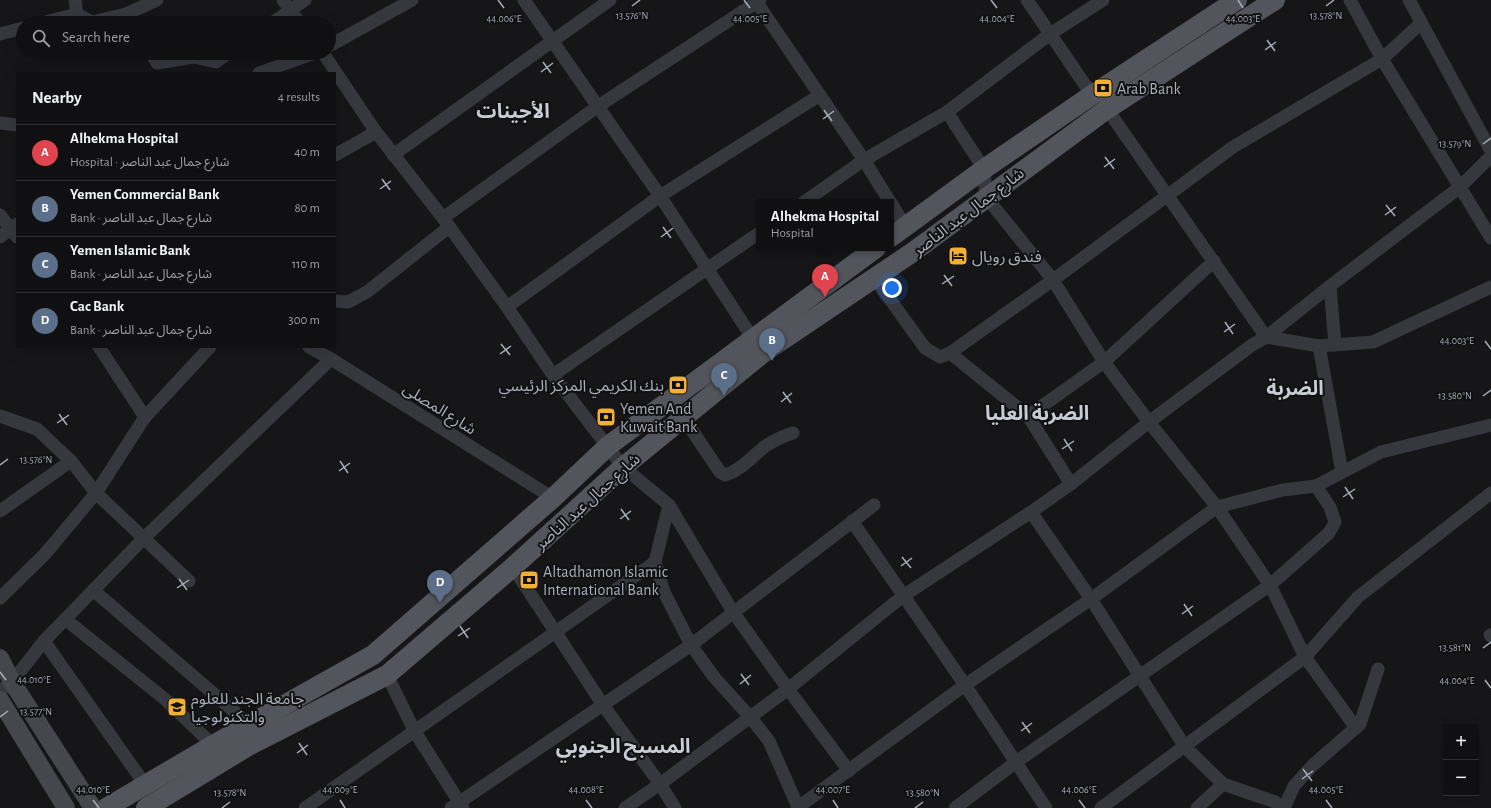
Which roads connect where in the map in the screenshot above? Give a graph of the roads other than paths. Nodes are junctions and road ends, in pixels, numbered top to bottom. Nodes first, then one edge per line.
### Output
1 (75, 0) edge
2 (157, 0) edge
3 (304, 0) edge
4 (412, 0) edge
5 (524, 0) edge
6 (610, 0) edge
7 (1026, 0) edge
8 (1103, 0) edge
9 (1237, 0) edge
10 (1275, 0) edge
11 (1350, 0) edge
12 (1409, 0) edge
13 (757, 1) edge
14 (286, 5) edge
15 (77, 14) junction
16 (69, 16) edge
17 (81, 16) edge
18 (132, 16) edge
19 (277, 16) edge
20 (295, 16) edge
21 (1421, 23) junction
22 (16, 30) edge
23 (0, 34) edge
24 (1050, 34) junction
25 (336, 42) edge
26 (552, 42) junction
27 (1382, 59) junction
28 (155, 60) edge
29 (178, 60) edge
30 (207, 60) edge
31 (219, 60) edge
32 (295, 60) edge
33 (328, 60) edge
34 (262, 72) edge
35 (336, 72) edge
36 (336, 72) edge
37 (1092, 94) junction
38 (820, 95) junction
39 (597, 107) junction
40 (1107, 109) junction
41 (947, 112) junction
42 (0, 123) edge
43 (16, 125) edge
44 (376, 132) junction
45 (1491, 151) edge
46 (336, 154) edge
47 (393, 155) junction
48 (1491, 156) edge
49 (864, 160) junction
50 (984, 169) junction
51 (1460, 187) junction
52 (1167, 195) junction
53 (660, 196) junction
54 (986, 197) junction
55 (808, 199) edge
56 (888, 199) edge
57 (0, 215) edge
58 (894, 215) edge
59 (446, 222) junction
60 (15, 230) edge
61 (898, 232) edge
62 (756, 235) edge
63 (0, 237) edge
64 (1491, 238) edge
65 (872, 251) edge
66 (1214, 262) junction
67 (708, 269) junction
68 (874, 277) junction
69 (1053, 280) junction
70 (1330, 286) junction
71 (1491, 287) edge
72 (336, 301) edge
73 (506, 307) junction
74 (1266, 337) junction
75 (753, 339) junction
76 (1335, 344) junction
77 (1319, 346) junction
78 (100, 348) edge
79 (209, 348) edge
80 (311, 348) edge
81 (950, 353) junction
82 (331, 359) junction
83 (1104, 362) junction
84 (553, 375) junction
85 (0, 416) edge
86 (1028, 416) junction
87 (683, 417) junction
88 (145, 418) junction
89 (1149, 422) junction
90 (1491, 425) edge
91 (793, 433) dead end
92 (608, 446) junction
93 (71, 461) junction
94 (623, 467) junction
95 (1342, 472) junction
96 (1071, 484) junction
97 (1316, 486) junction
98 (96, 492) junction
99 (1491, 493) edge
100 (553, 498) junction
101 (669, 505) junction
102 (874, 505) dead end
103 (1217, 507) junction
104 (0, 511) edge
105 (1031, 512) junction
106 (852, 522) junction
107 (144, 538) junction
108 (655, 562) junction
109 (514, 567) junction
110 (189, 581) dead end
111 (1270, 584) junction
112 (93, 590) junction
113 (902, 596) junction
114 (0, 598) edge
115 (1091, 599) junction
116 (733, 612) junction
117 (65, 619) junction
118 (556, 632) junction
119 (44, 641) junction
120 (691, 645) junction
121 (1306, 657) junction
122 (0, 658) edge
123 (1378, 669) dead end
124 (388, 675) junction
125 (1139, 676) junction
126 (965, 685) junction
127 (6, 687) edge
128 (788, 689) junction
129 (0, 700) edge
130 (603, 705) junction
131 (751, 718) junction
132 (250, 725) junction
133 (1356, 728) junction
134 (415, 732) junction
135 (213, 745) junction
136 (1186, 747) junction
137 (1016, 762) junction
138 (849, 771) junction
139 (660, 784) junction
140 (1223, 784) junction
141 (146, 786) junction
142 (457, 806) edge
143 (66, 808) edge
144 (93, 808) edge
145 (106, 808) edge
146 (146, 808) edge
147 (305, 808) edge
148 (625, 808) edge
149 (675, 808) edge
150 (798, 808) edge
151 (955, 808) edge
152 (1046, 808) edge
153 (1101, 808) edge
154 (1197, 808) edge
155 (1284, 808) edge

1 - 15 street
2 - 18 street
3 - 14 street
4 - 25 street
5 - 26 street
6 - 26 street
7 - 24 street
8 - 24 street
9 - 37 main road, شارع جمال عبد الناصر
10 - 40 main road, شارع جمال عبد الناصر
11 - 27 street
12 - 21 street
13 - 38 street
13 - 39 street
14 - 19 street
14 - 20 street
15 - 16 street
15 - 17 street
21 - 27 street
21 - 45 street
22 - 23 street
24 - 37 street
24 - 41 street
26 - 39 street
26 - 47 street
27 - 51 street
27 - 52 street
28 - 29 street
30 - 31 street
32 - 34 street
33 - 35 street
36 - 44 street
37 - 50 main road, شارع جمال عبد الناصر
38 - 49 street
38 - 53 street
39 - 53 street
39 - 59 street
40 - 52 street
40 - 54 main road, شارع جمال عبد الناصر
41 - 49 street
41 - 50 street
42 - 43 street
44 - 46 street
44 - 47 street
47 - 59 street
48 - 51 street
49 - 55 street
49 - 56 street
50 - 54 street
50 - 61 main road, شارع جمال عبد الناصر
51 - 64 street
51 - 70 street
52 - 66 street
52 - 69 street
53 - 67 street
53 - 73 street
54 - 68 main road, شارع جمال عبد الناصر
54 - 69 street
57 - 60 street
58 - 61 street
59 - 72 street
59 - 73 street
60 - 63 street
62 - 67 street
65 - 75 main road, شارع جمال عبد الناصر
66 - 74 street
66 - 83 street
67 - 75 street
67 - 84 street
68 - 81 street
68 - 87 main road, شارع جمال عبد الناصر
69 - 81 street
69 - 83 street
70 - 74 street
70 - 76 street
71 - 76 street
73 - 84 street
74 - 77 street
74 - 89 street
75 - 92 main road, شارع جمال عبد الناصر
76 - 77 street
77 - 95 street
78 - 88 street
79 - 88 street
80 - 82 street, شارع المصلى
81 - 86 street
82 - 100 street, شارع المصلى
82 - 107 street
83 - 86 street
83 - 89 street
84 - 92 street
85 - 93 street
86 - 96 street
87 - 91 street
87 - 94 main road, شارع جمال عبد الناصر
88 - 98 street
89 - 96 street
89 - 103 street
90 - 95 street
92 - 94 street
92 - 100 main road, شارع جمال عبد الناصر
93 - 98 street
93 - 104 street
94 - 101 street
94 - 109 main road, شارع جمال عبد الناصر
95 - 97 street
96 - 105 street
97 - 103 street
97 - 111 street
98 - 107 street
98 - 114 street
99 - 121 street
100 - 132 main road, شارع جمال عبد الناصر
101 - 108 street
101 - 116 street
102 - 106 street
103 - 111 street
103 - 115 street
105 - 113 street
105 - 115 street
106 - 113 street
106 - 116 street
107 - 110 street
107 - 112 street
108 - 118 street
108 - 120 street
109 - 118 street
109 - 124 main road, شارع جمال عبد الناصر
111 - 121 street
111 - 125 street
112 - 117 street
112 - 132 street
113 - 126 street
113 - 128 street
115 - 125 street
115 - 126 street
116 - 120 street
116 - 128 street
117 - 119 street
117 - 135 street
118 - 130 street
118 - 134 street
119 - 127 street
119 - 141 street
120 - 130 street
120 - 131 street
121 - 133 street
121 - 136 street
122 - 127 main road
123 - 133 street
124 - 134 street
124 - 146 main road, شارع جمال عبد الناصر
125 - 136 street
125 - 137 street
126 - 137 street
126 - 138 street
127 - 144 main road
128 - 131 street
128 - 138 street
129 - 143 main road
130 - 139 street
130 - 142 street
131 - 139 street
131 - 150 street
132 - 135 main road, شارع جمال عبد الناصر
133 - 155 street
134 - 142 street
134 - 147 street
135 - 141 main road, شارع جمال عبد الناصر
136 - 140 street
136 - 153 street
137 - 151 street
137 - 152 street
138 - 150 street
139 - 148 street
139 - 149 street
140 - 154 street
140 - 155 street
141 - 145 main road, شارع جمال عبد الناصر

